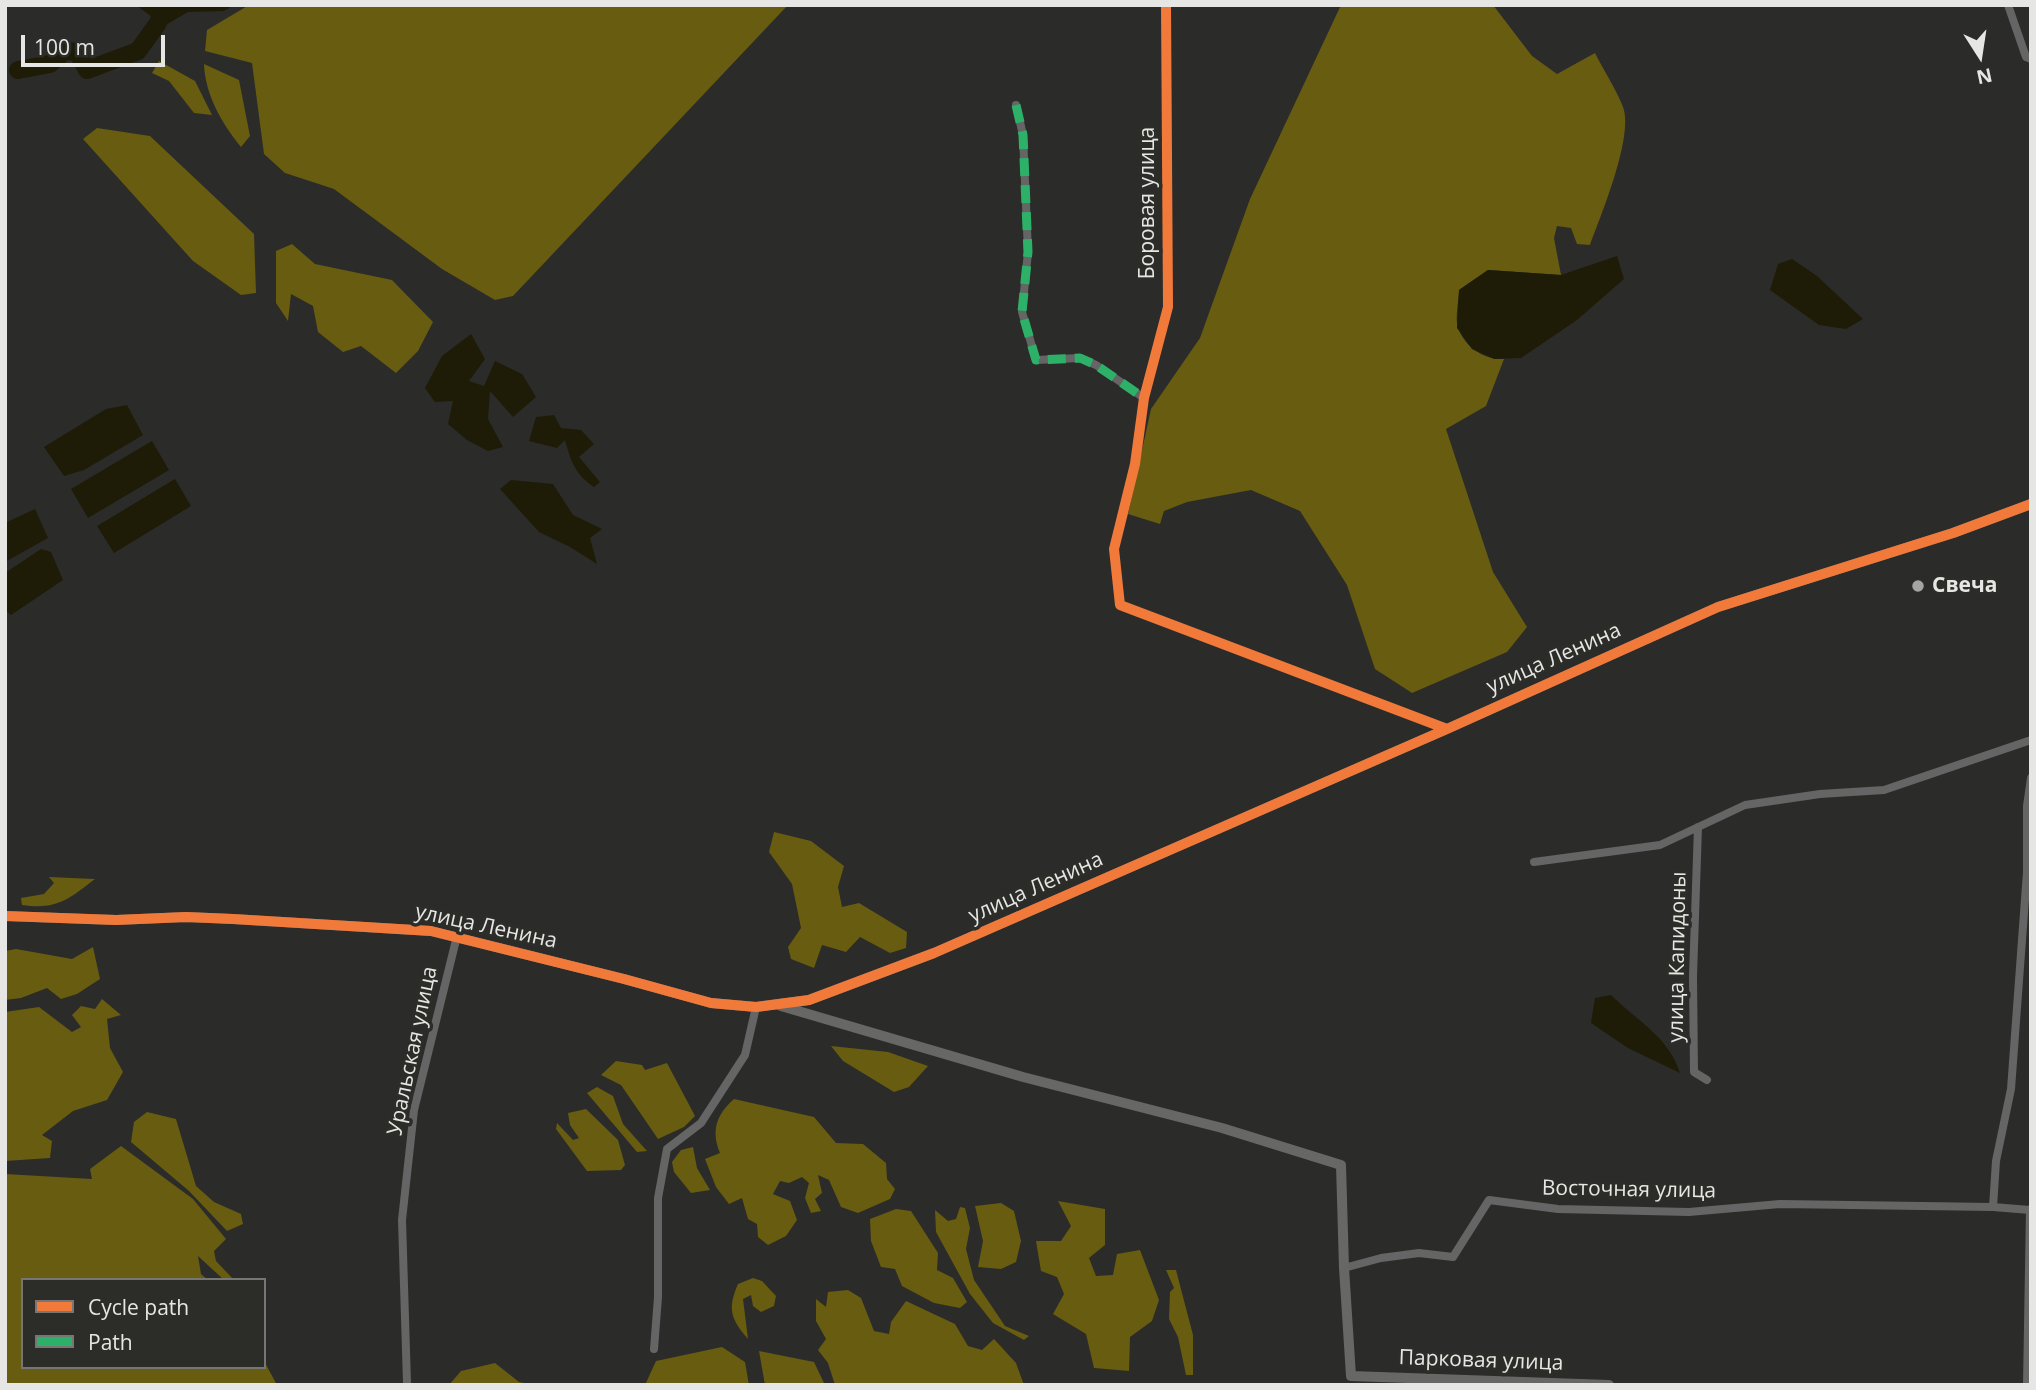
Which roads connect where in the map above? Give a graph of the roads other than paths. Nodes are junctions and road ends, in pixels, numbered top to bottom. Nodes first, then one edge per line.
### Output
1 (1166, 5) edge
2 (2008, 5) edge
3 (2031, 59) edge
4 (1016, 105) dead end
5 (1144, 398) junction
6 (2031, 504) edge
7 (1447, 729) junction
8 (2031, 740) edge
9 (2031, 778) edge
10 (1698, 827) junction
11 (1534, 862) dead end
12 (5, 916) edge
13 (457, 936) junction
14 (775, 1004) junction
15 (756, 1007) junction
16 (1707, 1080) dead end
17 (1993, 1207) junction
18 (2030, 1210) edge
19 (1344, 1268) junction
20 (653, 1349) dead end
21 (1351, 1380) edge
22 (407, 1383) edge
23 (1597, 1384) edge
24 (1609, 1385) edge
25 (2028, 1385) edge

1 - 5 street, Боровая улица
2 - 3 street
4 - 5 street
5 - 7 street, Боровая улица
6 - 7 street, улица Ленина
7 - 14 street, улица Ленина
8 - 10 street
9 - 17 street
10 - 11 street
10 - 16 street, улица Капидоны
12 - 13 street, улица Ленина
13 - 15 street, улица Ленина
13 - 22 street, Уральская улица
14 - 15 street, улица Ленина
14 - 19 street
15 - 20 street
17 - 18 street, Восточная улица
17 - 19 street, Восточная улица
18 - 25 street
19 - 21 street
21 - 23 street, Парковая улица
23 - 24 street, Парковая улица

